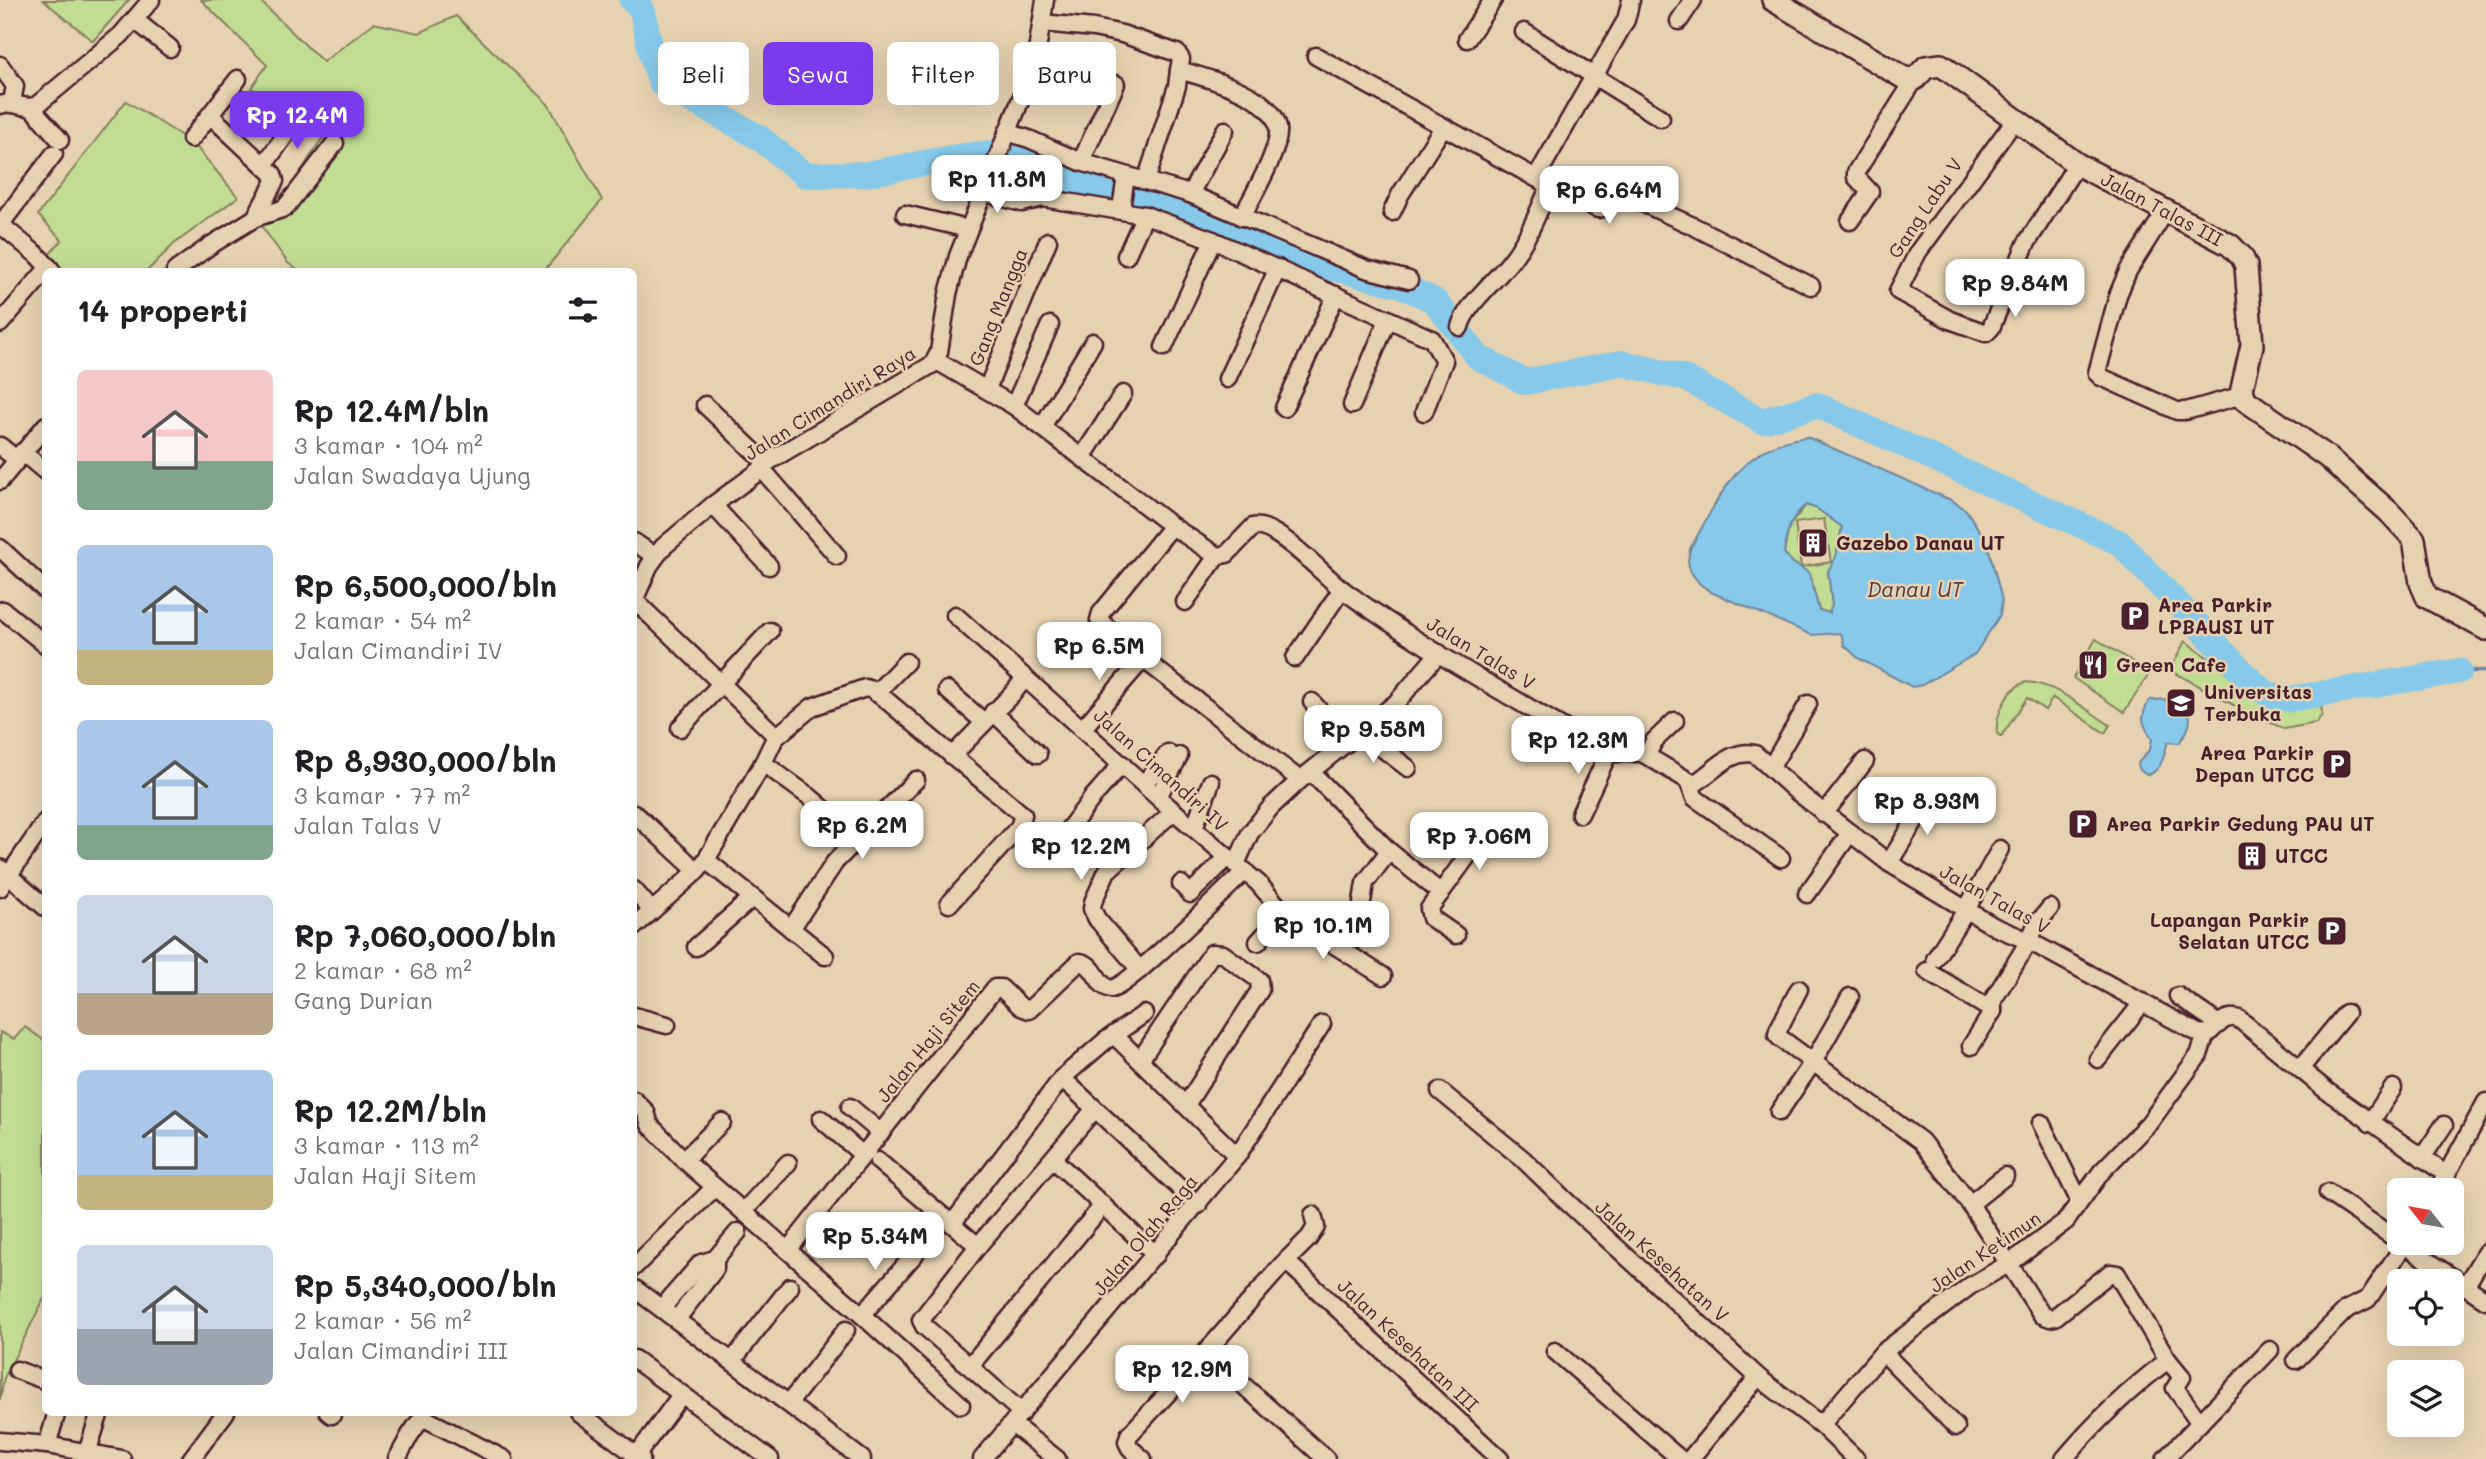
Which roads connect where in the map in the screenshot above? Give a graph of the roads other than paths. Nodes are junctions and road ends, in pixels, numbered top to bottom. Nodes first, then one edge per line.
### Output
1 (151, 0) edge
2 (1045, 0) edge
3 (1493, 0) edge
4 (1631, 0) edge
5 (1693, 0) edge
6 (1773, 0) edge
7 (135, 20) junction
8 (1679, 21) dead end
9 (1042, 23) junction
10 (1524, 32) dead end
11 (1467, 39) dead end
12 (170, 48) dead end
13 (1316, 56) dead end
14 (0, 65) edge
15 (1179, 70) junction
16 (1594, 74) junction
17 (239, 79) dead end
18 (1915, 79) junction
19 (6, 104) edge
20 (1107, 105) edge
21 (32, 108) junction
22 (210, 115) junction
23 (299, 116) dead end
24 (1661, 118) dead end
25 (2015, 120) junction
26 (1443, 127) junction
27 (1225, 130) dead end
28 (1005, 136) junction
29 (191, 139) dead end
30 (335, 143) dead end
31 (1081, 162) junction
32 (2077, 164) junction
33 (264, 165) junction
34 (1146, 181) junction
35 (1125, 182) junction
36 (1543, 182) junction
37 (982, 192) junction
38 (1190, 194) junction
39 (1121, 209) junction
40 (1392, 212) dead end
41 (2165, 212) junction
42 (905, 214) dead end
43 (1145, 215) junction
44 (1242, 217) junction
45 (255, 218) junction
46 (1850, 221) dead end
47 (0, 225) edge
48 (968, 229) junction
49 (1213, 240) junction
50 (1048, 241) dead end
51 (1126, 256) dead end
52 (49, 268) edge
53 (179, 268) edge
54 (1278, 268) junction
55 (42, 278) edge
56 (1409, 280) dead end
57 (1811, 286) dead end
58 (1336, 295) junction
59 (1388, 319) junction
60 (0, 324) edge
61 (1050, 325) dead end
62 (1460, 327) dead end
63 (1093, 342) dead end
64 (1164, 347) dead end
65 (935, 360) junction
66 (1227, 379) dead end
67 (987, 389) junction
68 (1123, 394) dead end
69 (2243, 395) junction
70 (705, 405) dead end
71 (1352, 405) dead end
72 (1014, 406) junction
73 (1284, 408) dead end
74 (1423, 412) dead end
75 (1042, 427) junction
76 (42, 430) edge
77 (0, 446) edge
78 (19, 456) junction
79 (1083, 456) junction
80 (764, 466) junction
81 (42, 470) edge
82 (0, 481) edge
83 (713, 505) junction
84 (1172, 526) junction
85 (637, 544) edge
86 (0, 548) edge
87 (655, 556) junction
88 (837, 556) dead end
89 (1217, 556) junction
90 (769, 566) dead end
91 (42, 587) edge
92 (1342, 589) junction
93 (637, 594) edge
94 (1185, 602) dead end
95 (637, 603) edge
96 (1, 609) edge
97 (955, 615) dead end
98 (2486, 629) edge
99 (770, 631) dead end
100 (42, 642) edge
101 (1438, 653) junction
102 (1295, 658) dead end
103 (1143, 659) junction
104 (905, 663) dead end
105 (1025, 678) junction
106 (722, 683) junction
107 (947, 690) dead end
108 (876, 693) junction
109 (1312, 702) dead end
110 (1808, 704) dead end
111 (988, 717) junction
112 (1675, 722) dead end
113 (680, 728) dead end
114 (1083, 728) junction
115 (1361, 732) junction
116 (775, 738) junction
117 (1347, 743) junction
118 (1609, 752) junction
119 (1038, 754) dead end
120 (1647, 755) junction
121 (952, 756) junction
122 (1865, 761) dead end
123 (763, 764) junction
124 (1122, 764) junction
125 (1771, 767) junction
126 (1408, 768) dead end
127 (1306, 776) junction
128 (916, 780) dead end
129 (1688, 781) junction
130 (1211, 782) dead end
131 (1144, 784) junction
132 (1933, 791) dead end
133 (1158, 797) junction
134 (1174, 811) junction
135 (1580, 814) dead end
136 (1824, 814) junction
137 (637, 815) edge
138 (42, 826) edge
139 (1194, 828) junction
140 (1487, 829) dead end
141 (1850, 833) junction
142 (858, 838) junction
143 (1059, 842) dead end
144 (2000, 849) dead end
145 (1389, 851) junction
146 (1781, 858) dead end
147 (1889, 863) junction
148 (1236, 864) junction
149 (702, 866) junction
150 (3, 877) edge
151 (1181, 884) dead end
152 (1441, 893) junction
153 (637, 894) edge
154 (1807, 894) dead end
155 (752, 898) junction
156 (1362, 902) dead end
157 (949, 904) dead end
158 (42, 905) edge
159 (2050, 908) dead end
160 (1966, 910) junction
161 (652, 911) junction
162 (1284, 913) junction
163 (637, 924) edge
164 (791, 929) junction
165 (1456, 935) dead end
166 (2029, 941) junction
167 (1258, 942) dead end
168 (696, 947) dead end
169 (825, 956) dead end
170 (1140, 970) junction
171 (1383, 976) dead end
172 (1799, 989) dead end
173 (2178, 996) dead end
174 (1850, 997) dead end
175 (2143, 1002) junction
176 (1993, 1011) junction
177 (2346, 1013) dead end
178 (1144, 1014) dead end
179 (637, 1017) edge
180 (1322, 1024) dead end
181 (667, 1025) dead end
182 (2212, 1029) junction
183 (1114, 1035) junction
184 (1971, 1046) dead end
185 (2098, 1059) dead end
186 (1140, 1060) junction
187 (1813, 1062) junction
188 (2300, 1069) junction
189 (1062, 1078) junction
190 (2393, 1088) dead end
191 (1440, 1091) dead end
192 (2486, 1102) edge
193 (637, 1103) edge
194 (1186, 1105) junction
195 (849, 1107) dead end
196 (1094, 1110) junction
197 (1779, 1112) dead end
198 (821, 1119) dead end
199 (722, 1122) dead end
200 (2041, 1123) dead end
201 (2370, 1123) junction
202 (2444, 1125) dead end
203 (881, 1133) junction
204 (1237, 1156) junction
205 (871, 1158) junction
206 (2422, 1158) junction
207 (1053, 1159) junction
208 (684, 1160) junction
209 (788, 1163) dead end
210 (2447, 1175) junction
211 (2005, 1176) dead end
212 (2445, 1178) edge
213 (714, 1188) junction
214 (2328, 1193) dead end
215 (2079, 1200) junction
216 (1969, 1203) junction
217 (1103, 1205) junction
218 (1198, 1205) junction
219 (744, 1211) junction
220 (1313, 1215) dead end
221 (952, 1224) junction
222 (738, 1232) dead end
223 (2387, 1232) edge
224 (978, 1246) junction
225 (788, 1250) junction
226 (2486, 1252) edge
227 (915, 1254) dead end
228 (1156, 1255) junction
229 (2398, 1255) edge
230 (2421, 1255) edge
231 (715, 1259) junction
232 (1287, 1262) junction
233 (2010, 1263) junction
234 (637, 1265) edge
235 (2466, 1285) junction
236 (790, 1287) dead end
237 (637, 1290) edge
238 (2486, 1300) edge
239 (662, 1308) junction
240 (862, 1314) junction
241 (677, 1319) junction
242 (846, 1330) dead end
243 (2270, 1350) dead end
244 (1555, 1351) dead end
245 (1206, 1352) junction
246 (1883, 1352) junction
247 (733, 1360) junction
248 (2168, 1360) junction
249 (2296, 1360) dead end
250 (637, 1361) edge
251 (970, 1366) junction
252 (17, 1370) dead end
253 (1758, 1377) junction
254 (42, 1379) edge
255 (681, 1395) junction
256 (789, 1403) junction
257 (961, 1405) dead end
258 (56, 1416) edge
259 (99, 1416) edge
260 (223, 1416) edge
261 (583, 1416) edge
262 (1017, 1418) junction
263 (2200, 1423) junction
264 (1821, 1425) junction
265 (1956, 1427) dead end
266 (0, 1441) edge
267 (47, 1445) junction
268 (87, 1453) junction
269 (637, 1458) edge
270 (2066, 1458) edge
271 (122, 1459) edge
272 (191, 1459) edge
273 (397, 1459) edge
274 (504, 1459) edge
275 (770, 1459) edge
276 (862, 1459) edge
277 (982, 1459) edge
278 (1057, 1459) edge
279 (1143, 1459) edge
280 (1326, 1459) edge
281 (1500, 1459) edge
282 (1679, 1459) edge
283 (1690, 1459) edge
284 (1856, 1459) edge
285 (2165, 1459) edge

1 - 7 street
2 - 9 street
3 - 11 street
4 - 16 street
5 - 8 street
6 - 18 street
7 - 12 street
7 - 21 street
9 - 15 street
9 - 28 street
10 - 16 street
13 - 26 street
14 - 19 street
15 - 34 street
15 - 44 street
16 - 24 street
16 - 36 street
17 - 22 street
18 - 25 street, Jalan Talas III
18 - 46 street
19 - 21 street
20 - 31 street
21 - 47 street
22 - 29 street
22 - 33 street
23 - 33 street
25 - 32 street, Jalan Talas III
25 - 32 street, Gang Labu V
26 - 36 street
26 - 40 street
27 - 38 street
28 - 31 street
28 - 37 street
30 - 45 street
31 - 35 street
32 - 41 street, Jalan Talas III
33 - 45 street
34 - 35 street
34 - 38 street
35 - 39 street
36 - 57 street
36 - 62 street
37 - 39 street
37 - 48 street
38 - 44 street
39 - 43 street
41 - 69 street, Jalan Talas III
41 - 69 street
42 - 48 street
43 - 49 street
43 - 51 street
44 - 56 street
45 - 53 street
47 - 52 street
48 - 65 street
49 - 54 street
49 - 64 street
50 - 67 street, Gang Mangga
54 - 58 street
54 - 66 street
55 - 60 street
58 - 59 street
58 - 73 street
59 - 71 street
59 - 74 street
61 - 72 street
63 - 75 street
65 - 67 street
65 - 80 street, Jalan Cimandiri Raya
67 - 72 street
68 - 79 street
69 - 98 street
70 - 80 street
72 - 75 street
75 - 79 street
76 - 78 street
77 - 78 street
78 - 81 street
78 - 82 street
79 - 84 street
80 - 83 street, Jalan Cimandiri Raya
80 - 88 street
83 - 87 street, Jalan Cimandiri Raya
83 - 90 street
84 - 89 street
84 - 103 street
85 - 87 street
86 - 91 street
87 - 93 street, Jalan Cimandiri Raya
89 - 92 street, Jalan Talas V
89 - 94 street
92 - 101 street, Jalan Talas V
92 - 102 street
95 - 106 street
96 - 100 street
97 - 105 street, Jalan Cimandiri IV
99 - 106 street
101 - 115 street, Jalan Haji Sitem
101 - 118 street, Jalan Talas V
103 - 114 street
103 - 127 street
104 - 108 street
105 - 111 street
105 - 114 street, Jalan Cimandiri IV
106 - 113 street
106 - 116 street
107 - 111 street
108 - 116 street
108 - 121 street
109 - 117 street
110 - 125 street
111 - 119 street
111 - 121 street
112 - 120 street
114 - 124 street, Jalan Cimandiri IV
115 - 117 street, Jalan Haji Sitem
115 - 126 street
116 - 123 street
117 - 127 street, Jalan Haji Sitem
118 - 120 street, Jalan Talas V
118 - 135 street
120 - 129 street, Jalan Talas V
121 - 157 street
122 - 136 street
123 - 142 street
123 - 149 street
124 - 131 street, Jalan Cimandiri IV
124 - 143 street
125 - 129 street, Jalan Talas V
125 - 136 street, Jalan Talas V
127 - 145 street
127 - 148 street, Jalan Haji Sitem
128 - 142 street
129 - 146 street
130 - 139 street
131 - 133 street, Jalan Cimandiri IV
131 - 133 street
132 - 147 street
133 - 134 street, Jalan Cimandiri IV
134 - 139 street, Jalan Cimandiri IV
134 - 170 street
136 - 141 street, Jalan Talas V
137 - 149 street
138 - 150 street
139 - 148 street, Jalan Cimandiri IV
140 - 152 street
141 - 147 street, Jalan Talas V
141 - 154 street
142 - 164 street
144 - 160 street
145 - 152 street
145 - 156 street
147 - 160 street, Jalan Talas V
148 - 151 street
148 - 162 street, Jalan Cimandiri IV
148 - 170 street, Jalan Haji Sitem
149 - 155 street
149 - 161 street
150 - 158 street
152 - 165 street
153 - 161 street
155 - 164 street
155 - 168 street
159 - 166 street
160 - 166 street, Jalan Talas V
160 - 176 street
161 - 163 street
162 - 167 street
162 - 171 street, Jalan Cimandiri IV
164 - 169 street
166 - 175 street, Jalan Talas V
166 - 176 street
170 - 203 street, Jalan Haji Sitem
172 - 187 street
173 - 182 street
174 - 187 street
175 - 182 street, Jalan Talas V
175 - 185 street
176 - 184 street
177 - 188 street
178 - 183 street
179 - 181 street
180 - 204 street, Jalan Olah Raga
182 - 188 street, Jalan Talas V
182 - 215 street, Jalan Ketimun
183 - 186 street
183 - 189 street
186 - 194 street
186 - 194 street
187 - 197 street
187 - 216 street
188 - 201 street, Jalan Talas V
189 - 196 street
189 - 221 street
190 - 201 street
191 - 253 street, Jalan Kesehatan V
192 - 210 street
193 - 208 street
194 - 204 street
195 - 203 street
196 - 207 street
196 - 218 street
198 - 205 street
199 - 208 street
200 - 215 street
201 - 206 street, Jalan Talas V
202 - 206 street
203 - 205 street, Jalan Haji Sitem
204 - 218 street, Jalan Olah Raga
205 - 221 street
205 - 225 street, Jalan Haji Sitem
206 - 210 street, Jalan Talas V
207 - 217 street
207 - 224 street
208 - 213 street
209 - 219 street
210 - 212 street
211 - 216 street
213 - 219 street
213 - 234 street
214 - 223 street
215 - 233 street, Jalan Ketimun
216 - 233 street
217 - 228 street
217 - 251 street
218 - 228 street, Jalan Olah Raga
219 - 225 street
220 - 232 street
221 - 224 street
222 - 231 street
224 - 251 street
225 - 240 street
226 - 235 street
227 - 240 street
228 - 262 street, Jalan Olah Raga
229 - 249 street
230 - 235 street
231 - 239 street
231 - 241 street
232 - 245 street
232 - 281 street, Jalan Kesehatan III
233 - 246 street, Jalan Ketimun
233 - 248 street
235 - 238 street
236 - 247 street
237 - 239 street
239 - 241 street
240 - 257 street
241 - 247 street
242 - 256 street
243 - 263 street
244 - 282 street
245 - 279 street
245 - 280 street
246 - 264 street, Jalan Ketimun
246 - 265 street
247 - 256 street
248 - 263 street
248 - 270 street
250 - 255 street
251 - 262 street
252 - 254 street
253 - 264 street, Jalan Kesehatan V
253 - 283 street
255 - 269 street
255 - 275 street
256 - 276 street
258 - 267 street
259 - 268 street
260 - 272 street
261 - 269 street
262 - 277 street, Jalan Olah Raga
262 - 278 street
263 - 285 street
264 - 284 street, Jalan Kesehatan V
266 - 267 street
267 - 268 street
268 - 271 street
273 - 274 street

